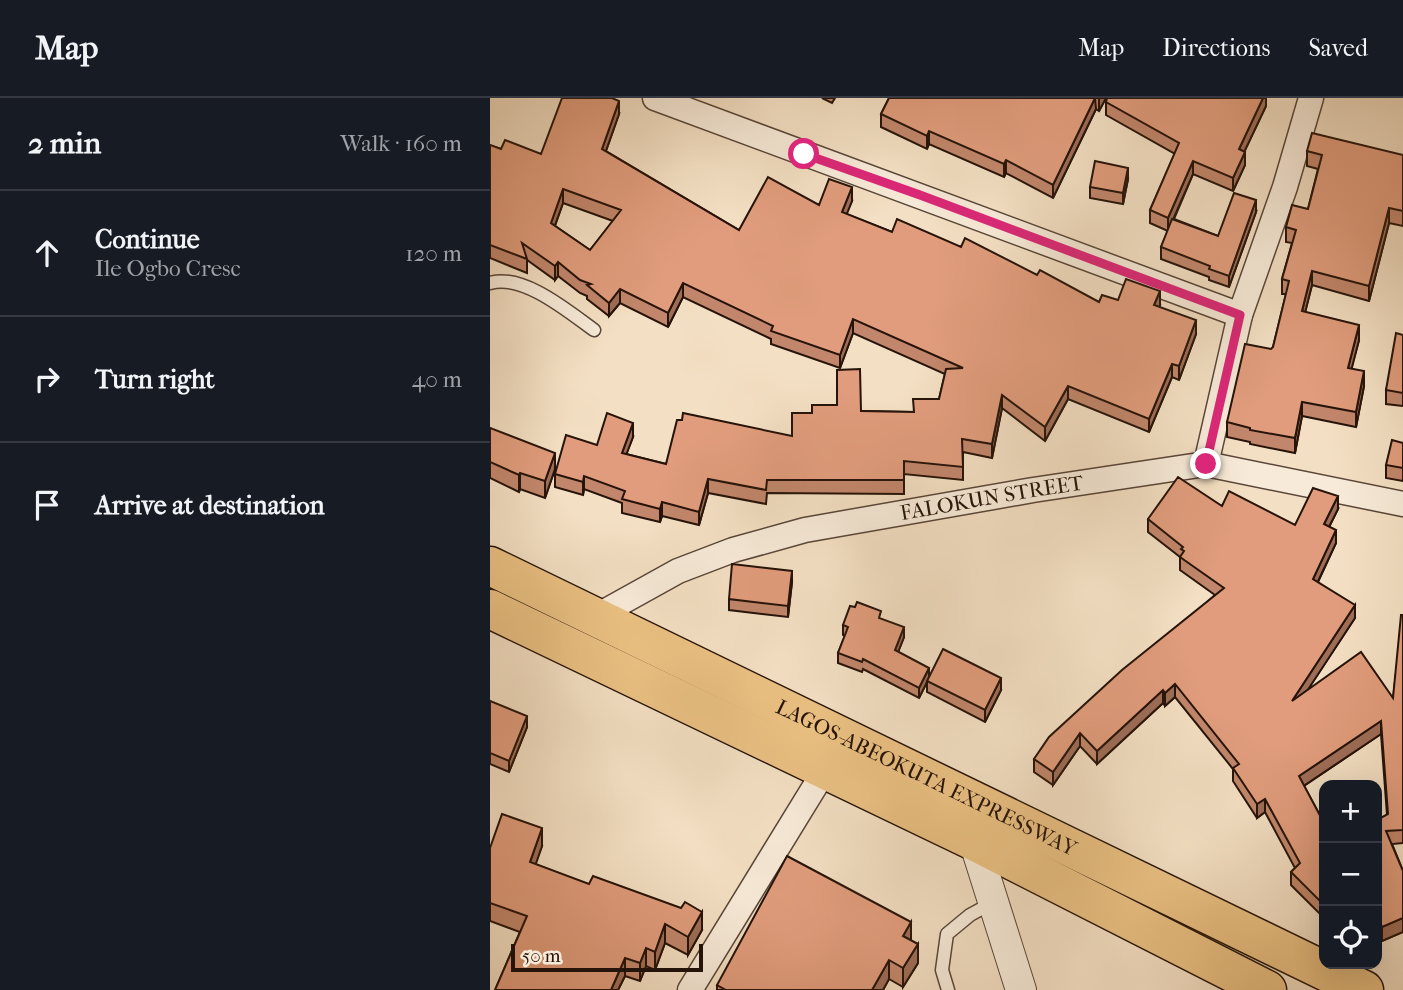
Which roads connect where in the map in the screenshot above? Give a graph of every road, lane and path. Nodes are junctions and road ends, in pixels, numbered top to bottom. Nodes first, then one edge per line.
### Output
1 (656, 98) edge
2 (1311, 98) edge
3 (490, 283) edge
4 (1240, 315) junction
5 (594, 330) dead end
6 (1206, 464) junction
7 (1403, 504) edge
8 (490, 566) edge
9 (490, 609) edge
10 (595, 617) junction
11 (825, 770) junction
12 (974, 841) junction
13 (993, 903) junction
14 (690, 990) edge
15 (947, 990) edge
16 (1021, 990) edge
17 (1267, 990) edge
18 (1364, 990) edge

1 - 4 street
2 - 4 street
3 - 5 lane
4 - 6 street
6 - 7 street, FALOKUN STREET
6 - 10 street, FALOKUN STREET
8 - 10 highway, LAGOS-ABEOKUTA EXPRESSWAY
9 - 11 highway, LAGOS-ABEOKUTA EXPRESSWAY
10 - 18 highway, LAGOS-ABEOKUTA EXPRESSWAY
11 - 12 highway, LAGOS-ABEOKUTA EXPRESSWAY
11 - 14 street
12 - 13 street
12 - 17 highway, LAGOS-ABEOKUTA EXPRESSWAY
13 - 15 lane
13 - 16 street

